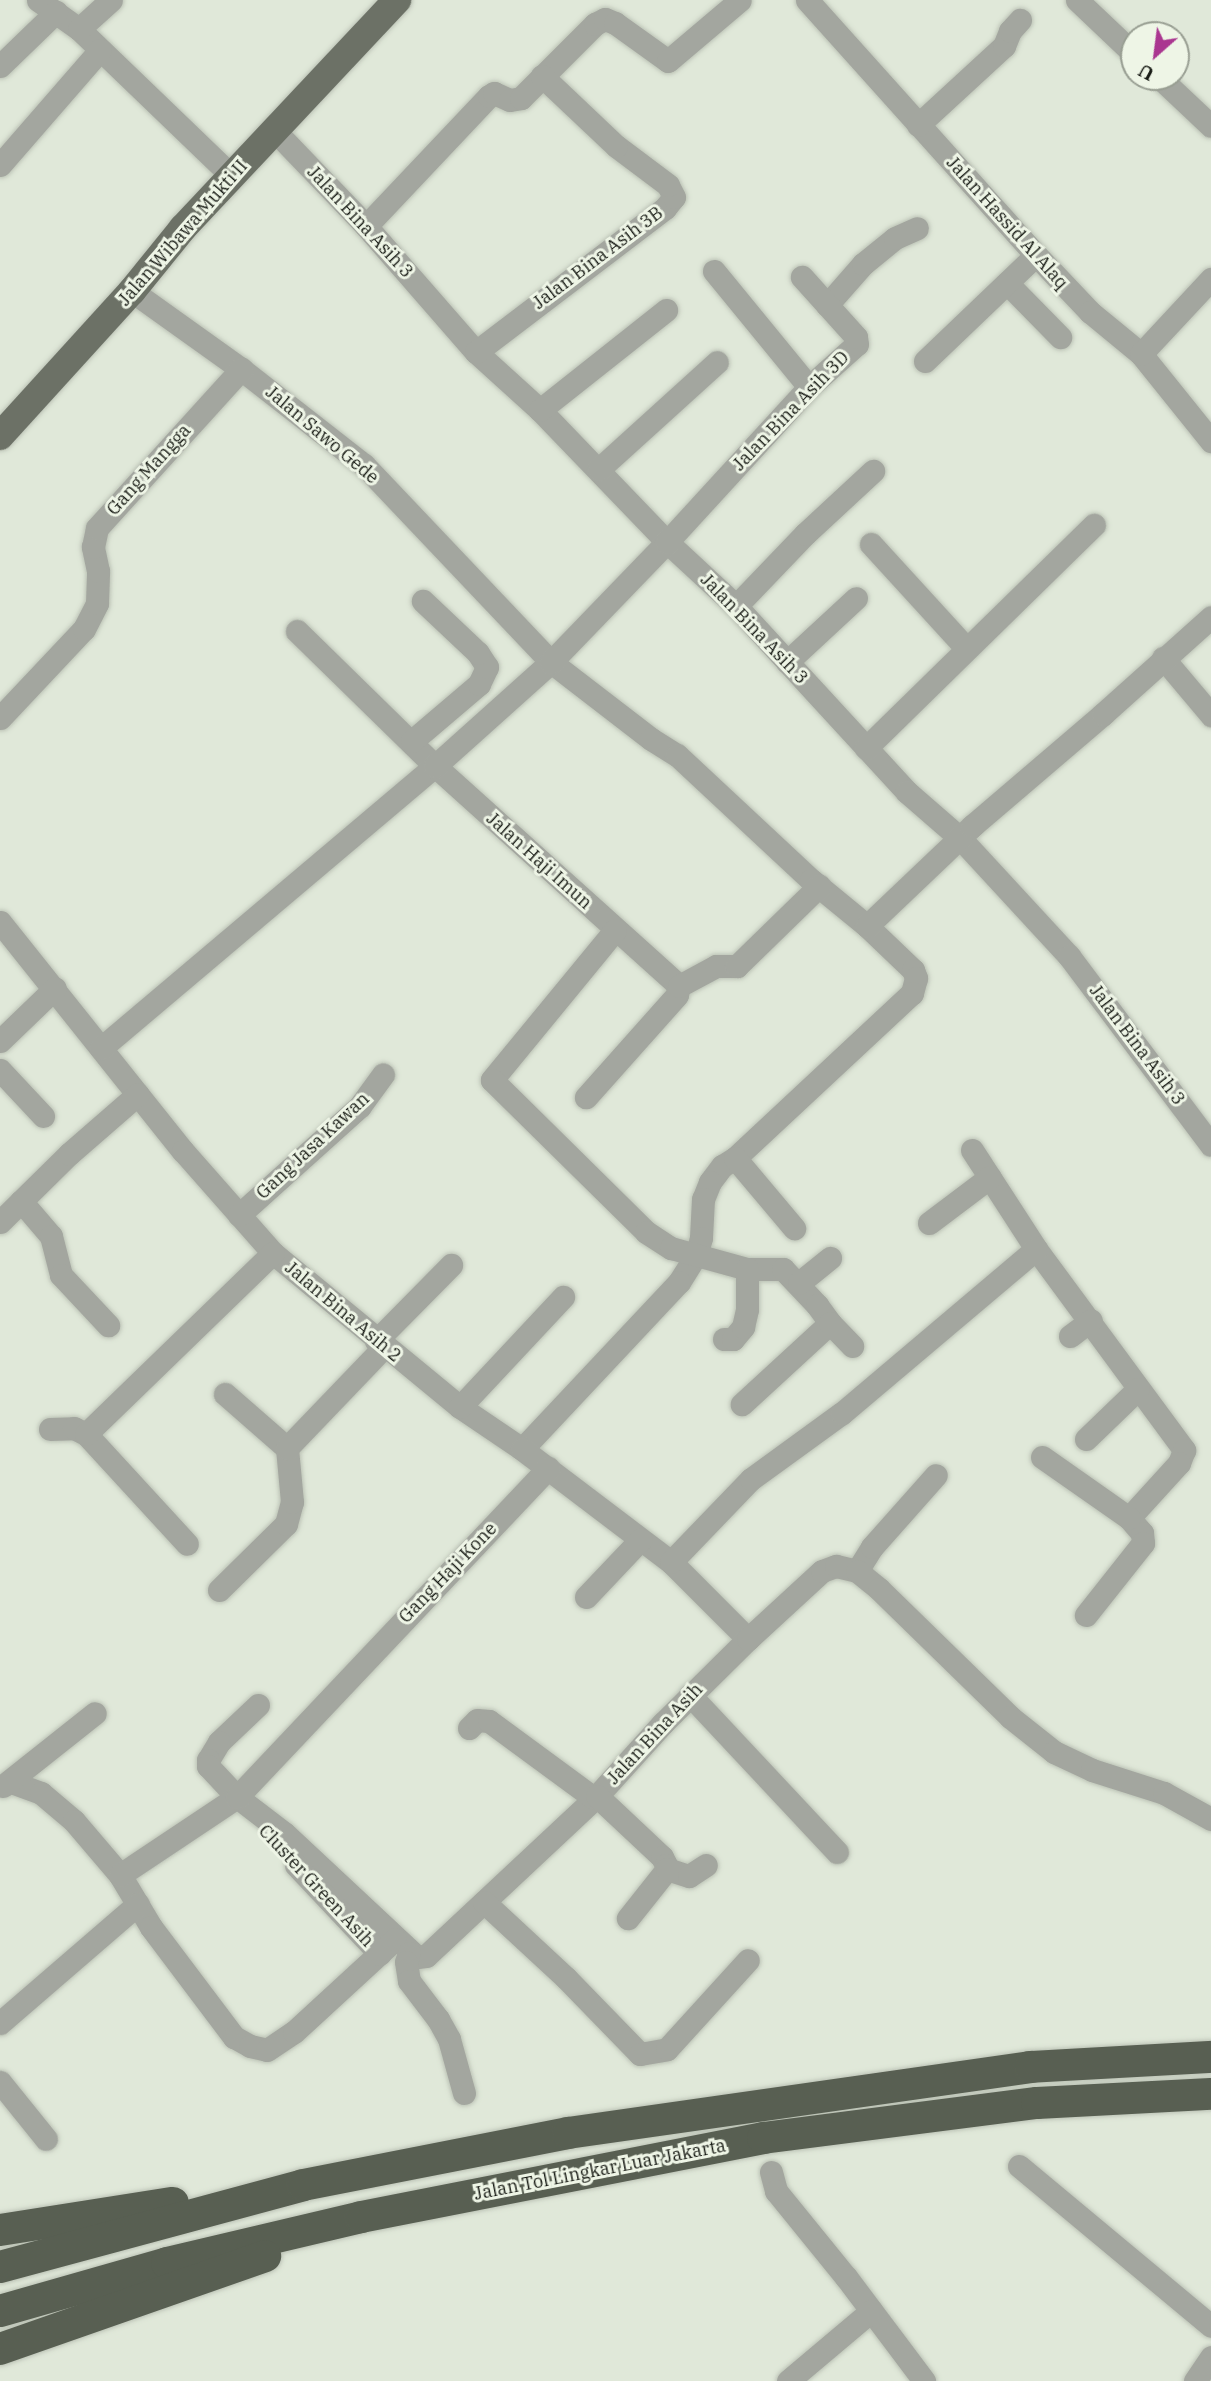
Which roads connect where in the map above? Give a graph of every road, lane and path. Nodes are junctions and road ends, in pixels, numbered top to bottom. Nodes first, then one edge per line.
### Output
1 (111, 0) edge
2 (397, 0) edge
3 (740, 0) edge
4 (807, 0) edge
5 (1077, 0) edge
6 (47, 6) edge
7 (1020, 20) dead end
8 (79, 29) junction
9 (1120, 41) edge
10 (100, 50) junction
11 (0, 66) edge
12 (542, 76) junction
13 (1174, 91) edge
14 (918, 125) junction
15 (1211, 126) edge
16 (275, 131) junction
17 (0, 165) edge
18 (232, 176) junction
19 (366, 226) junction
20 (917, 228) dead end
21 (1036, 255) junction
22 (714, 271) dead end
23 (802, 277) dead end
24 (1211, 279) edge
25 (1007, 283) junction
26 (132, 291) junction
27 (827, 305) junction
28 (666, 310) dead end
29 (1060, 337) dead end
30 (476, 352) junction
31 (1141, 354) junction
32 (925, 361) dead end
33 (717, 362) dead end
34 (241, 369) junction
35 (809, 387) junction
36 (540, 410) junction
37 (0, 436) edge
38 (1211, 441) edge
39 (599, 469) junction
40 (873, 471) dead end
41 (1094, 524) dead end
42 (667, 542) junction
43 (871, 544) dead end
44 (856, 598) dead end
45 (423, 601) dead end
46 (736, 606) junction
47 (1211, 617) edge
48 (297, 631) dead end
49 (967, 649) junction
50 (1163, 658) junction
51 (551, 662) junction
52 (787, 662) junction
53 (1211, 715) edge
54 (0, 718) edge
55 (412, 741) junction
56 (866, 748) junction
57 (435, 766) junction
58 (960, 838) junction
59 (819, 886) junction
60 (0, 922) edge
61 (867, 926) junction
62 (615, 930) junction
63 (679, 986) junction
64 (55, 988) junction
65 (0, 1041) edge
66 (101, 1048) junction
67 (0, 1070) edge
68 (383, 1074) dead end
69 (138, 1094) junction
70 (586, 1097) dead end
71 (43, 1116) dead end
72 (1211, 1145) edge
73 (972, 1150) dead end
74 (735, 1158) junction
75 (990, 1177) junction
76 (21, 1201) junction
77 (239, 1215) junction
78 (0, 1222) edge
79 (929, 1223) dead end
80 (794, 1228) dead end
81 (1036, 1248) junction
82 (273, 1253) junction
83 (696, 1255) junction
84 (830, 1258) dead end
85 (451, 1265) dead end
86 (747, 1269) junction
87 (799, 1283) junction
88 (563, 1297) dead end
89 (1091, 1320) junction
90 (830, 1322) junction
91 (108, 1325) dead end
92 (1070, 1336) dead end
93 (724, 1339) dead end
94 (380, 1344) junction
95 (852, 1346) dead end
96 (1138, 1389) junction
97 (225, 1395) dead end
98 (742, 1404) dead end
99 (460, 1407) junction
100 (50, 1429) dead end
101 (86, 1434) junction
102 (1086, 1439) dead end
103 (287, 1448) junction
104 (523, 1449) junction
105 (1042, 1457) dead end
106 (548, 1468) junction
107 (936, 1475) dead end
108 (1129, 1518) junction
109 (640, 1540) junction
110 (187, 1544) dead end
111 (671, 1562) junction
112 (858, 1571) junction
113 (219, 1590) dead end
114 (586, 1597) dead end
115 (1086, 1615) dead end
116 (748, 1639) junction
117 (690, 1695) junction
118 (258, 1705) dead end
119 (95, 1713) dead end
120 (469, 1728) dead end
121 (5, 1784) edge
122 (237, 1797) junction
123 (596, 1797) junction
124 (251, 1817) dead end
125 (1211, 1819) edge
126 (837, 1852) dead end
127 (706, 1865) dead end
128 (667, 1869) junction
129 (121, 1875) junction
130 (484, 1902) junction
131 (138, 1904) junction
132 (628, 1918) dead end
133 (395, 1949) junction
134 (748, 1960) dead end
135 (0, 2023) edge
136 (1211, 2057) edge
137 (0, 2082) edge
138 (464, 2093) dead end
139 (1211, 2094) edge
140 (46, 2139) dead end
141 (1019, 2166) dead end
142 (771, 2172) dead end
143 (303, 2185) junction
144 (360, 2217) junction
145 (0, 2230) edge
146 (0, 2267) edge
147 (0, 2311) edge
148 (871, 2311) junction
149 (1211, 2326) edge
150 (0, 2349) edge
151 (1211, 2357) edge
152 (788, 2381) edge
153 (924, 2381) edge
154 (1195, 2381) edge

1 - 8 street
2 - 16 main road, Jalan Wibawa Mukti II
3 - 12 street
4 - 14 street, Jalan Hassid Al Alaq
5 - 9 street
6 - 8 street
6 - 11 street
7 - 14 street
8 - 10 street
10 - 17 street
10 - 18 street
12 - 19 street
12 - 30 street, Jalan Bina Asih 3B
13 - 15 street
14 - 21 street, Jalan Hassid Al Alaq
16 - 18 main road, Jalan Wibawa Mukti II
16 - 19 street, Jalan Bina Asih 3
18 - 26 main road, Jalan Wibawa Mukti II
19 - 30 street, Jalan Bina Asih 3
20 - 27 street
21 - 25 street
21 - 31 street, Jalan Hassid Al Alaq
22 - 35 street
23 - 27 street, Jalan Bina Asih 3D
24 - 31 street
25 - 29 street
25 - 32 street
26 - 34 street, Jalan Sawo Gede
26 - 37 main road, Jalan Wibawa Mukti II
27 - 35 street, Jalan Bina Asih 3D
28 - 36 street
30 - 36 street, Jalan Bina Asih 3
31 - 38 street, Jalan Hassid Al Alaq
33 - 39 street
34 - 51 street, Jalan Sawo Gede
34 - 54 street, Gang Mangga
35 - 42 street, Jalan Bina Asih 3D
36 - 39 street, Jalan Bina Asih 3
39 - 42 street, Jalan Bina Asih 3
40 - 46 street
41 - 49 street
42 - 46 street, Jalan Bina Asih 3
42 - 51 street, Jalan Bina Asih 3D
43 - 49 street
44 - 52 street
45 - 55 street
46 - 52 street, Jalan Bina Asih 3
47 - 50 street
48 - 55 street, Jalan Haji Imun
49 - 56 street
50 - 53 street
50 - 58 street
51 - 57 street, Jalan Bina Asih 3D
51 - 59 street, Jalan Sawo Gede
52 - 56 street, Jalan Bina Asih 3
55 - 57 street, Jalan Haji Imun
56 - 58 street, Jalan Bina Asih 3
57 - 62 street, Jalan Haji Imun
57 - 66 street, Jalan Bina Asih 3D
58 - 61 street
58 - 72 street, Jalan Bina Asih 3
59 - 61 street, Jalan Sawo Gede
59 - 63 street
60 - 64 street, Jalan Bina Asih 2
61 - 74 street, Jalan Sawo Gede
62 - 63 street, Jalan Haji Imun
62 - 83 street
63 - 70 street
64 - 65 street
64 - 66 street, Jalan Bina Asih 2
66 - 69 street, Jalan Bina Asih 2
67 - 71 street
68 - 77 street, Gang Jasa Kawan
69 - 76 street
69 - 77 street, Jalan Bina Asih 2
73 - 75 street
74 - 80 street
74 - 83 street, Jalan Sawo Gede
75 - 79 street
75 - 81 street
76 - 78 street
76 - 91 street
77 - 82 street, Jalan Bina Asih 2
81 - 89 street
81 - 111 street
82 - 94 street, Jalan Bina Asih 2
82 - 101 street
83 - 86 street
83 - 104 street
84 - 87 street
85 - 94 street
86 - 87 street
86 - 93 street
87 - 90 street
88 - 99 street
89 - 92 street
89 - 96 street
90 - 95 street
90 - 98 street
94 - 99 street, Jalan Bina Asih 2
94 - 103 street
96 - 102 street
96 - 108 street
97 - 103 street
99 - 104 street, Jalan Bina Asih 2
100 - 101 street
101 - 110 street
103 - 113 street
104 - 106 street, Jalan Bina Asih 2
105 - 108 street
106 - 109 street, Jalan Bina Asih 2
106 - 122 street, Gang Haji Kone
107 - 112 street
108 - 115 street
109 - 111 street, Jalan Bina Asih 2
109 - 114 street
111 - 116 street, Jalan Bina Asih 2
112 - 116 street, Jalan Bina Asih
112 - 125 street
116 - 117 street, Jalan Bina Asih
117 - 123 street, Jalan Bina Asih
117 - 126 street
118 - 122 street
119 - 121 street
120 - 123 street
121 - 129 street
122 - 129 street
122 - 133 street
123 - 128 street
123 - 130 street, Jalan Bina Asih
124 - 133 street, Cluster Green Asih
127 - 128 street
128 - 132 street
129 - 131 street
130 - 133 street, Jalan Bina Asih
130 - 134 street
131 - 133 street
131 - 135 street
133 - 138 street
136 - 143 highway, Jalan Tol Lingkar Luar Jakarta
137 - 140 street
139 - 144 highway, Jalan Tol Lingkar Luar Jakarta
141 - 149 street
142 - 148 street
143 - 145 highway
143 - 146 highway, Jalan Tol Lingkar Luar Jakarta
144 - 147 highway, Jalan Tol Lingkar Luar Jakarta
144 - 150 highway
148 - 152 street
148 - 153 street
151 - 154 street

